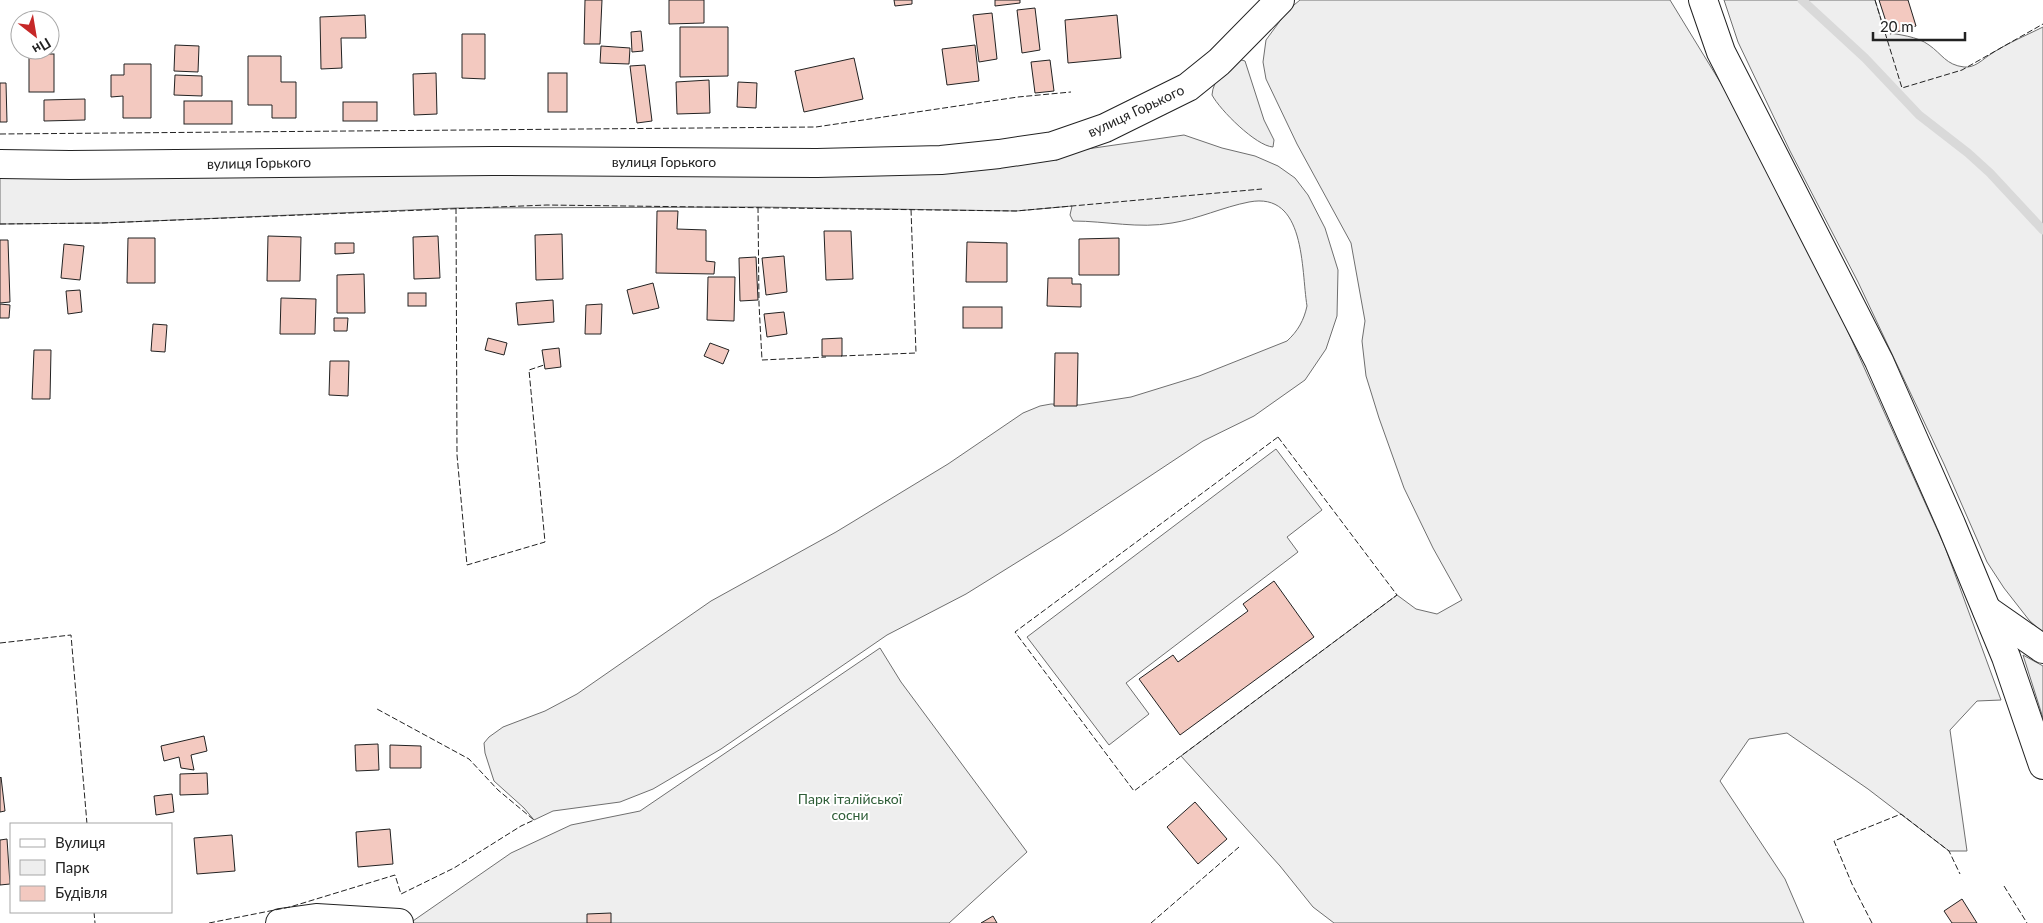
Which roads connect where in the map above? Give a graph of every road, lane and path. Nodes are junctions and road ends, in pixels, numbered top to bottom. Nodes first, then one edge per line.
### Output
1 (1280, 0) edge
2 (1703, 0) edge
3 (0, 164) edge
4 (1987, 610) junction
5 (2043, 649) edge
6 (2043, 765) edge
7 (280, 923) edge
8 (399, 923) edge

1 - 3 street, вулиця Горького
2 - 4 street
4 - 5 street
4 - 6 street
7 - 8 street

